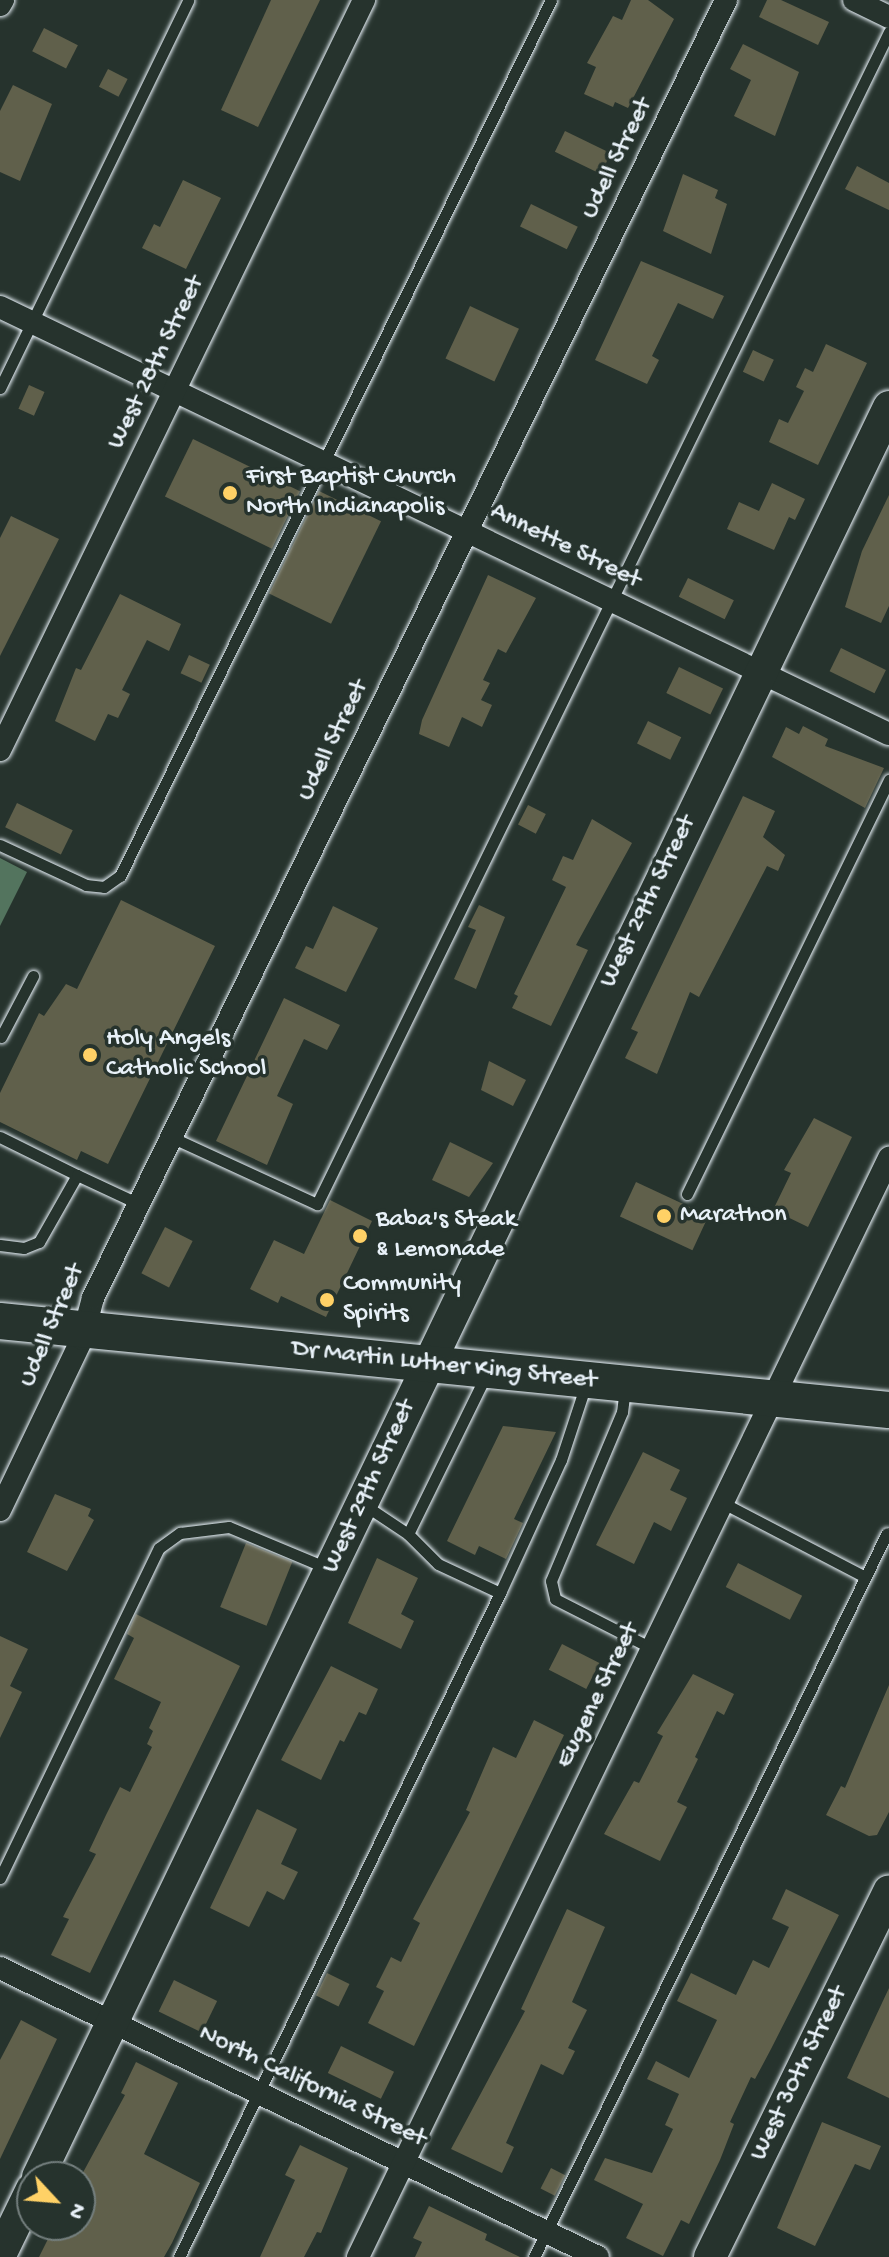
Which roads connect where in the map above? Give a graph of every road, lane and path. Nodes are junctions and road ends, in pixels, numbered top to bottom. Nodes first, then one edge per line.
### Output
1 (188, 0) edge
2 (364, 0) edge
3 (551, 0) edge
4 (726, 0) edge
5 (854, 0) edge
6 (889, 17) edge
7 (889, 32) edge
8 (0, 307) edge
9 (32, 322) junction
10 (0, 388) edge
11 (175, 391) junction
12 (889, 407) edge
13 (323, 461) junction
14 (468, 531) junction
15 (614, 602) junction
16 (760, 673) junction
17 (889, 734) edge
18 (0, 750) edge
19 (889, 780) edge
20 (0, 845) edge
21 (33, 976) dead end
22 (0, 1037) edge
23 (0, 1137) edge
24 (171, 1137) junction
25 (889, 1159) edge
26 (77, 1175) junction
27 (687, 1194) dead end
28 (139, 1204) junction
29 (0, 1245) edge
30 (0, 1321) edge
31 (85, 1330) junction
32 (427, 1365) junction
33 (487, 1370) junction
34 (587, 1380) junction
35 (626, 1384) junction
36 (774, 1398) junction
37 (889, 1410) edge
38 (363, 1503) junction
39 (723, 1503) junction
40 (0, 1510) edge
41 (887, 1533) dead end
42 (408, 1534) junction
43 (331, 1570) junction
44 (865, 1577) junction
45 (500, 1593) junction
46 (653, 1649) junction
47 (0, 1878) edge
48 (889, 1891) edge
49 (0, 1968) edge
50 (113, 2022) junction
51 (260, 2093) junction
52 (46, 2161) edge
53 (404, 2162) junction
54 (16, 2222) edge
55 (547, 2232) junction
56 (0, 2255) edge
57 (179, 2257) edge
58 (358, 2257) edge
59 (534, 2257) edge
60 (598, 2257) edge
61 (710, 2257) edge

1 - 9 lane
2 - 11 street, West 28th Street
3 - 13 lane
4 - 14 street, Udell Street
5 - 6 street
7 - 15 lane
8 - 9 street, Annette Street
9 - 10 lane
9 - 11 street, Annette Street
11 - 13 street, Annette Street
11 - 18 street, West 28th Street
12 - 16 main road, West 29th Street
13 - 14 street, Annette Street
13 - 20 lane
14 - 15 street, Annette Street
14 - 24 street, Udell Street
15 - 16 street, Annette Street
15 - 24 lane
16 - 17 street, Annette Street
16 - 32 main road, West 29th Street
19 - 27 lane
21 - 22 lane
23 - 26 lane
24 - 28 street, Udell Street
25 - 36 street, Eugene Street
26 - 28 lane
26 - 29 lane
28 - 31 street, Udell Street
30 - 31 main road, Dr Martin Luther King Street
31 - 32 main road, Dr Martin Luther King Street
31 - 40 street, Udell Street
32 - 33 main road, Dr Martin Luther King Street
32 - 38 main road, West 29th Street
33 - 34 main road, Dr Martin Luther King Street
33 - 42 lane
34 - 35 main road, Dr Martin Luther King Street
34 - 45 lane
35 - 36 main road, Dr Martin Luther King Street
35 - 46 lane
36 - 37 main road, Dr Martin Luther King Street
36 - 39 street, Eugene Street
38 - 42 lane
38 - 43 main road, West 29th Street
39 - 44 lane
39 - 46 street, Eugene Street
41 - 44 lane
42 - 45 lane
43 - 47 lane
43 - 50 main road, West 29th Street
44 - 55 lane
45 - 51 lane
46 - 53 street, Eugene Street
48 - 61 main road, West 30th Street
49 - 50 street, North California Street
50 - 51 street, North California Street
50 - 52 main road, West 29th Street
51 - 53 street, North California Street
51 - 57 lane
53 - 55 street, North California Street
53 - 58 street, Eugene Street
54 - 56 main road
55 - 59 lane
55 - 60 street, North California Street

